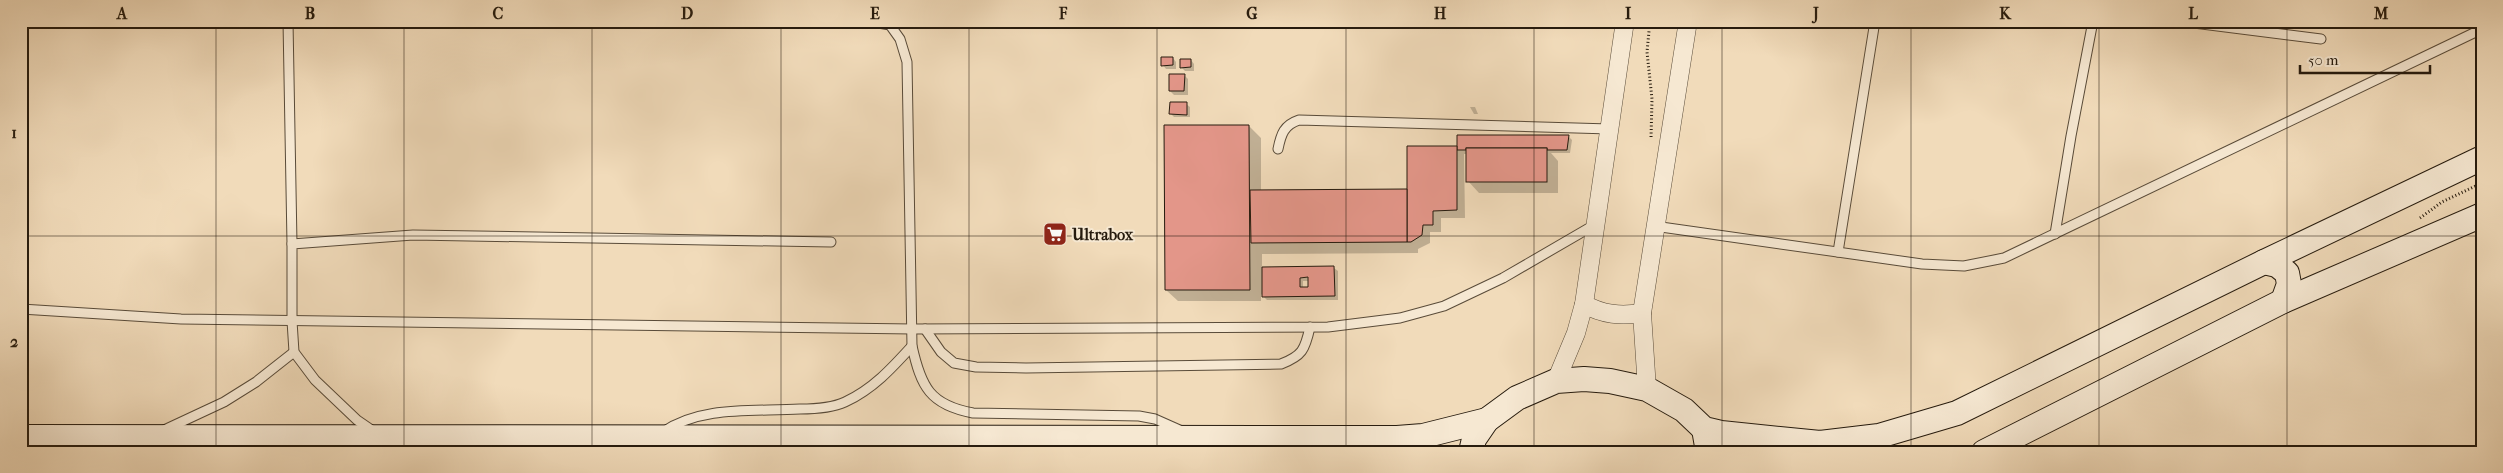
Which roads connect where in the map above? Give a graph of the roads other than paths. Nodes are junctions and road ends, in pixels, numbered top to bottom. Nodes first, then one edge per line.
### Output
1 (288, 21) edge
2 (867, 21) edge
3 (1625, 21) edge
4 (1688, 21) edge
5 (1875, 21) edge
6 (2093, 21) edge
7 (2178, 21) edge
8 (2482, 29) edge
9 (2321, 39) dead end
10 (1610, 129) junction
11 (1278, 149) dead end
12 (2482, 158) edge
13 (2482, 215) edge
14 (1597, 224) junction
15 (1654, 226) junction
16 (2055, 234) junction
17 (831, 242) dead end
18 (292, 244) junction
19 (1838, 252) junction
20 (2264, 262) junction
21 (2283, 301) junction
22 (1584, 304) junction
23 (21, 309) edge
24 (1642, 313) junction
25 (292, 321) junction
26 (1310, 327) junction
27 (913, 329) junction
28 (925, 329) junction
29 (912, 346) junction
30 (294, 352) junction
31 (1556, 381) junction
32 (1648, 389) junction
33 (1487, 420) junction
34 (21, 438) edge
35 (148, 438) junction
36 (383, 438) junction
37 (653, 439) junction
38 (1195, 439) junction
39 (1706, 441) edge
40 (1471, 452) edge
41 (1984, 452) edge

1 - 18 lane
2 - 27 lane
3 - 10 street
4 - 15 street
5 - 19 lane
6 - 16 lane
7 - 9 lane
8 - 16 lane
10 - 11 lane
10 - 14 street
12 - 20 main road
13 - 21 main road
14 - 22 street
14 - 26 lane
15 - 19 lane
15 - 24 street
16 - 19 lane
17 - 18 lane
18 - 25 lane
20 - 21 main road
20 - 39 main road
21 - 41 main road
22 - 24 street
22 - 31 street
23 - 25 lane
24 - 32 street
25 - 27 lane
25 - 30 lane
26 - 28 lane
26 - 28 lane
27 - 28 lane
27 - 29 lane
29 - 37 lane
29 - 38 lane
30 - 35 lane
30 - 36 lane
31 - 32 main road
31 - 33 main road
32 - 39 main road
33 - 38 main road
33 - 40 main road
34 - 35 main road
35 - 36 main road
36 - 37 main road
37 - 38 main road

